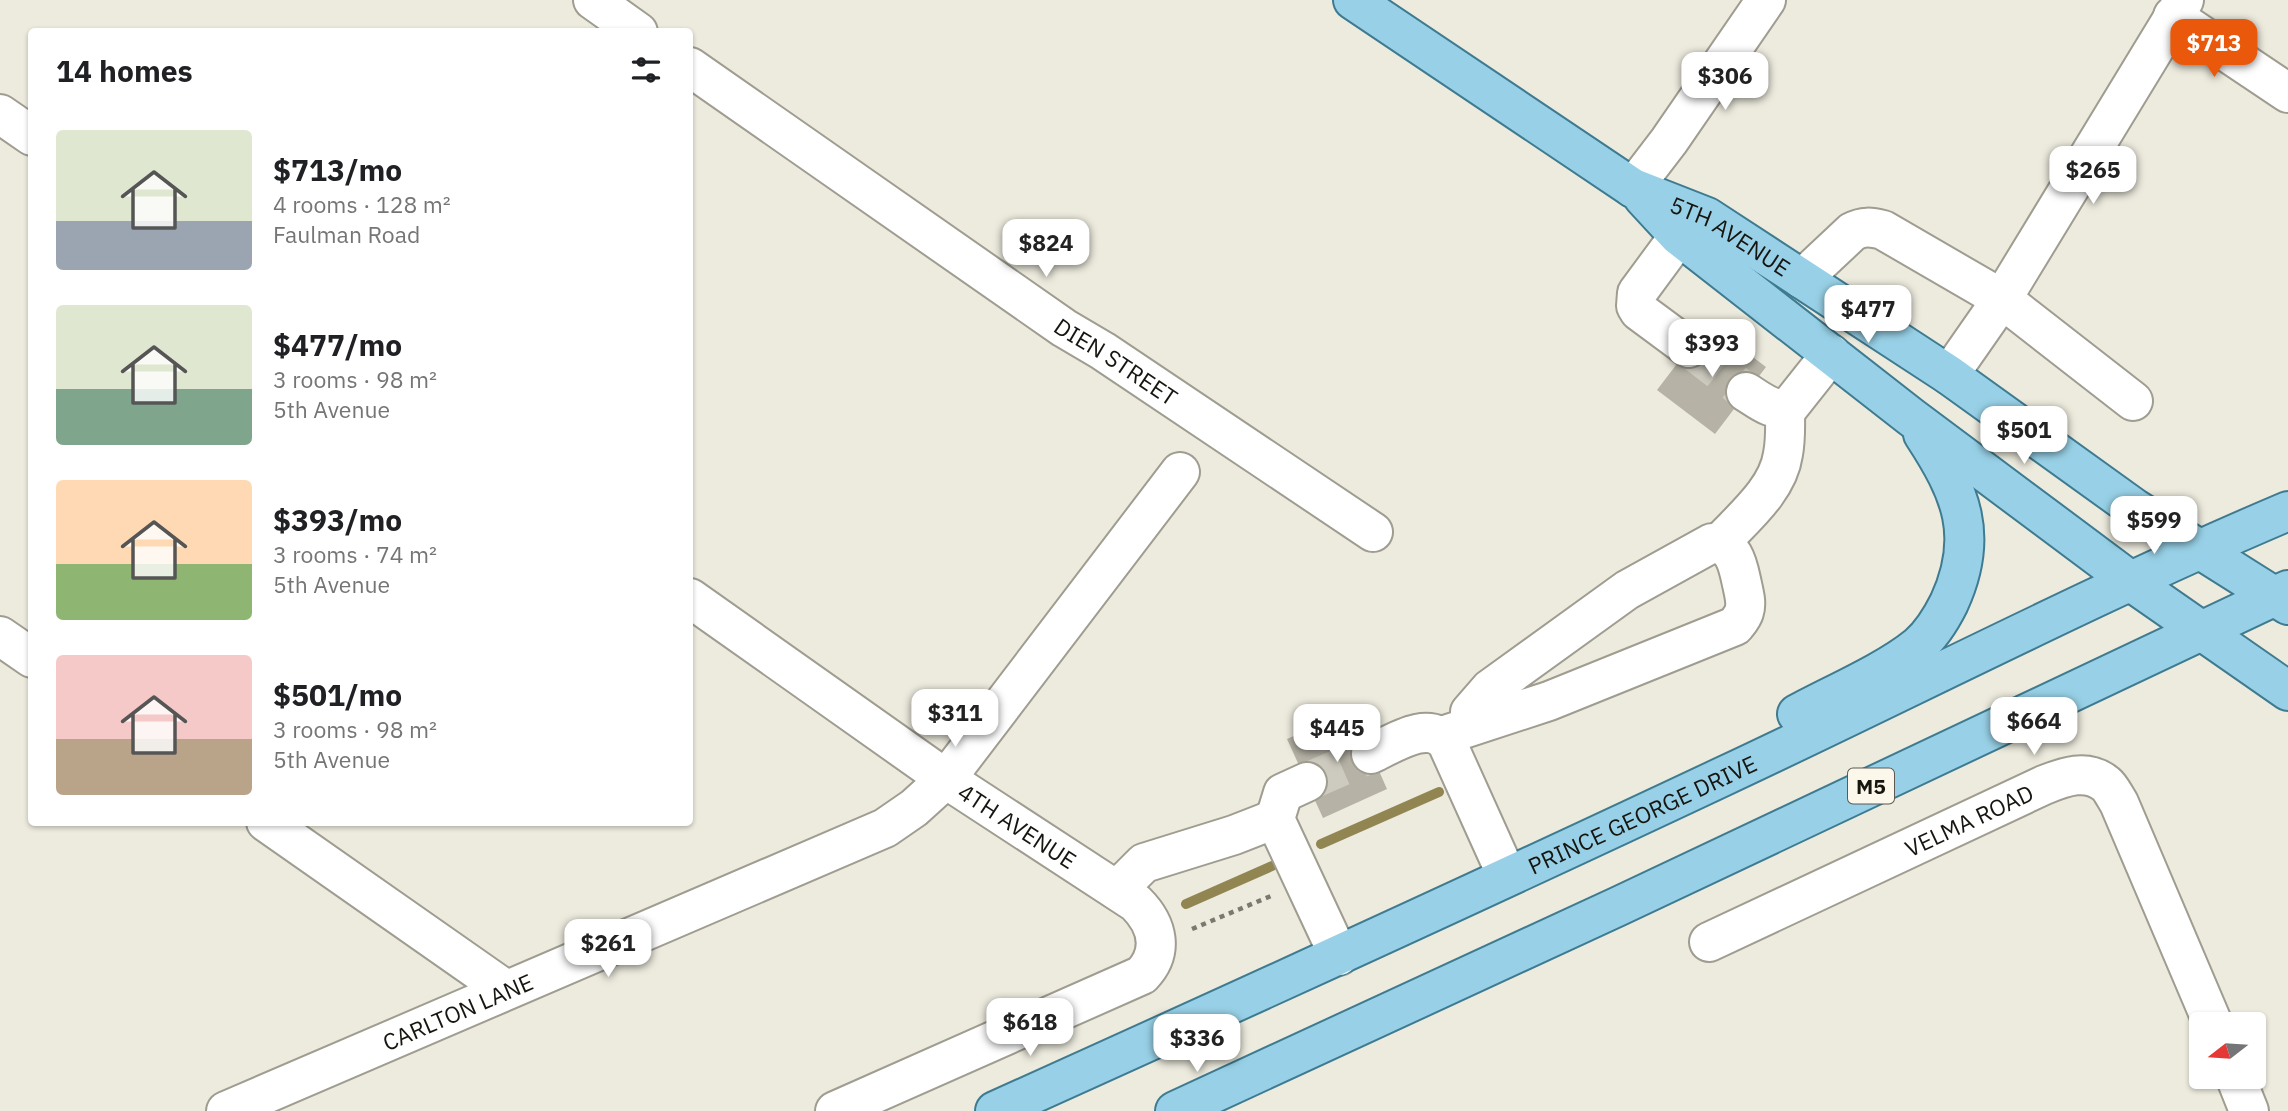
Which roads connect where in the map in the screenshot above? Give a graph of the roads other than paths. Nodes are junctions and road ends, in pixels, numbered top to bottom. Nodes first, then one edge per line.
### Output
1 (593, 0) edge
2 (1353, 0) edge
3 (1766, 0) edge
4 (2179, 8) edge
5 (632, 28) edge
6 (693, 69) edge
7 (2288, 93) edge
8 (0, 114) edge
9 (28, 133) edge
10 (1633, 188) junction
11 (1679, 236) junction
12 (1802, 279) junction
13 (2002, 299) junction
14 (1689, 348) tunnel mouth
15 (1831, 354) junction
16 (1949, 375) junction
17 (1746, 392) tunnel mouth
18 (2133, 401) dead end
19 (1785, 409) junction
20 (1912, 417) junction
21 (1180, 472) dead end
22 (2288, 511) edge
23 (1373, 532) dead end
24 (1719, 544) junction
25 (2201, 550) junction
26 (2131, 581) junction
27 (2284, 597) edge
28 (693, 600) edge
29 (2200, 631) junction
30 (0, 636) edge
31 (28, 655) edge
32 (2288, 691) edge
33 (1457, 730) junction
34 (1371, 754) tunnel mouth
35 (1724, 776) junction
36 (946, 779) junction
37 (1307, 782) tunnel mouth
38 (1275, 819) junction
39 (273, 826) edge
40 (1507, 876) junction
41 (1116, 891) junction
42 (1709, 943) dead end
43 (1339, 956) junction
44 (506, 990) junction
45 (2208, 1012) edge
46 (1233, 1083) junction
47 (2240, 1089) edge
48 (226, 1111) edge
49 (835, 1111) edge
50 (995, 1111) edge
51 (1175, 1111) edge
52 (1198, 1111) edge
53 (2249, 1111) edge

1 - 5 street
2 - 10 main road, 5TH AVENUE
3 - 10 street
4 - 7 street
4 - 13 street
6 - 23 street, DIEN STREET
8 - 9 street
10 - 11 main road, 5TH AVENUE
10 - 12 main road, 5TH AVENUE
11 - 14 street
11 - 15 main road, 5TH AVENUE
12 - 13 street
12 - 16 main road, 5TH AVENUE
13 - 16 street
13 - 18 street
15 - 19 street
15 - 20 main road, 5TH AVENUE
16 - 25 main road, 5TH AVENUE
17 - 19 street
19 - 24 street
20 - 26 main road, 5TH AVENUE
20 - 35 main road
21 - 36 street, CARLTON LANE
22 - 25 main road, PRINCE GEORGE DRIVE
24 - 33 street
24 - 33 street
25 - 26 main road, PRINCE GEORGE DRIVE
25 - 27 main road, 5TH AVENUE
26 - 29 main road, 5TH AVENUE
26 - 35 main road, PRINCE GEORGE DRIVE
27 - 29 main road, M5
28 - 36 street, 4TH AVENUE
29 - 32 main road, 5TH AVENUE
29 - 46 main road, M5
30 - 31 street
33 - 34 street
33 - 40 street
35 - 40 main road, PRINCE GEORGE DRIVE
36 - 41 street, 4TH AVENUE
36 - 44 street, CARLTON LANE
37 - 38 street
38 - 41 street
38 - 43 street
39 - 44 street
40 - 43 main road, PRINCE GEORGE DRIVE
41 - 49 street, 4TH AVENUE
42 - 45 street, VELMA ROAD
43 - 50 main road, PRINCE GEORGE DRIVE
44 - 48 street, CARLTON LANE
46 - 51 main road, M5
46 - 52 street
47 - 53 street

